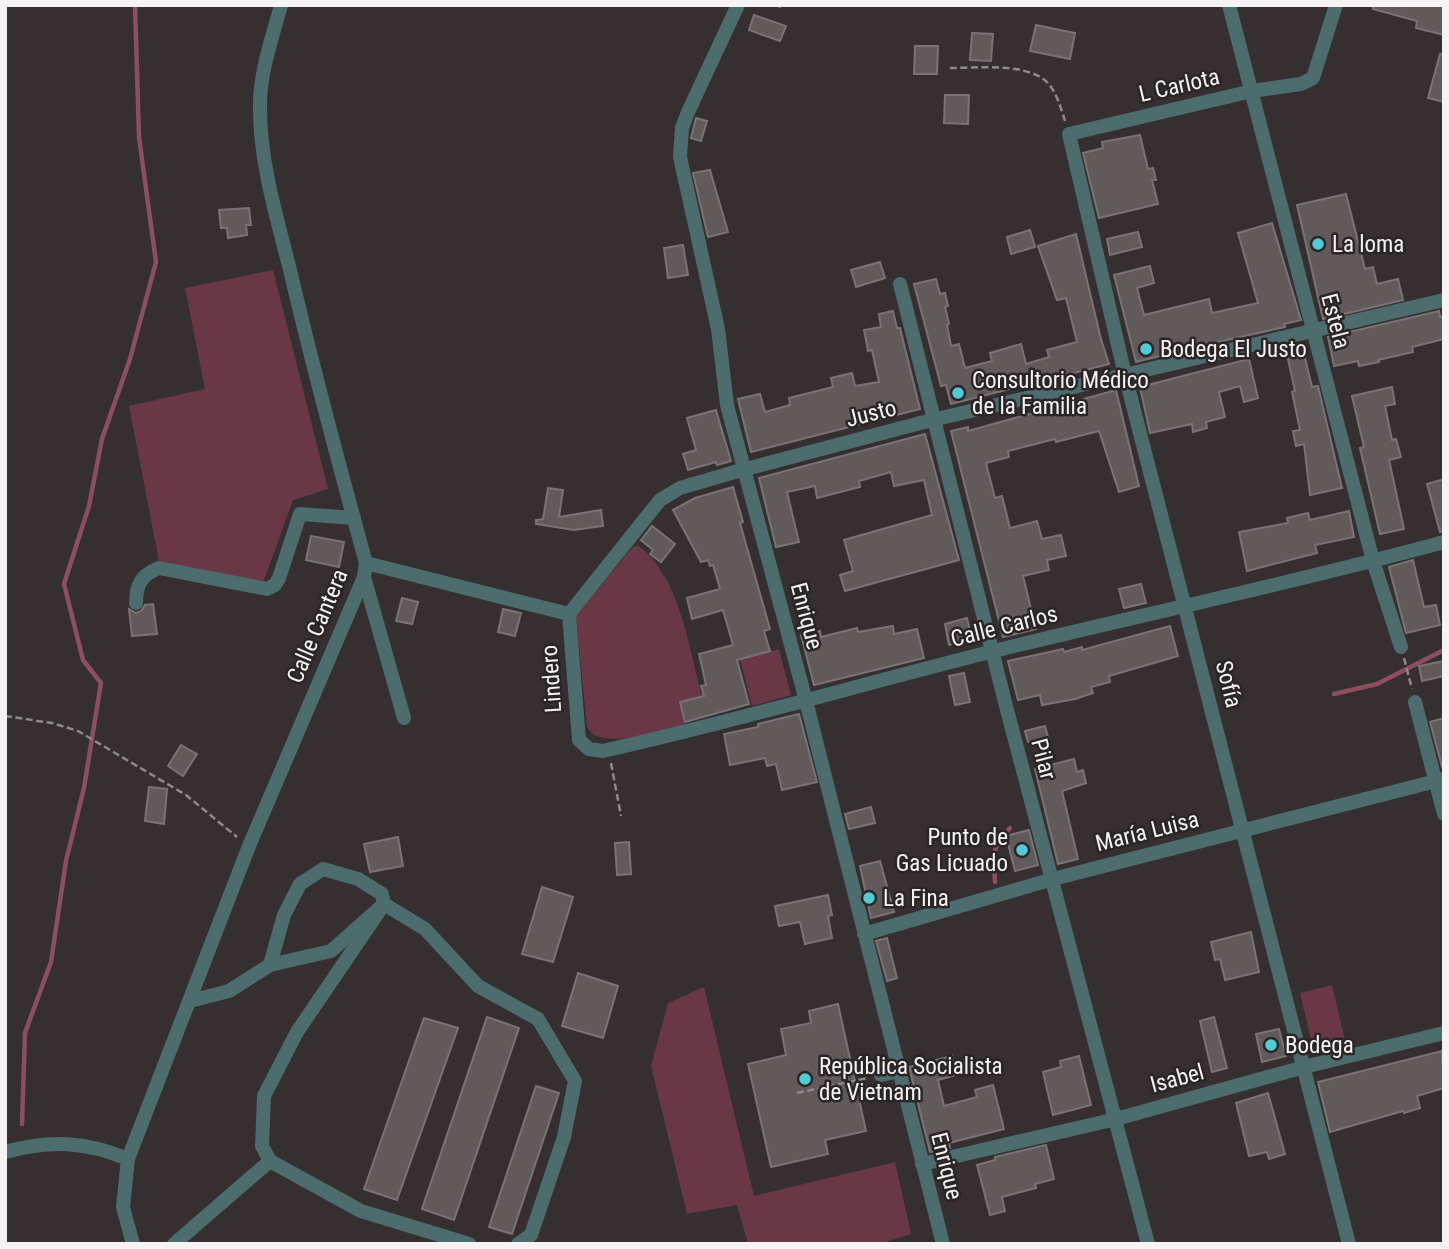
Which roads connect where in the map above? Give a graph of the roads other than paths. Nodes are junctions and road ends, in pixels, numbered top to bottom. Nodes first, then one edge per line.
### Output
1 (281, 5) edge
2 (738, 5) edge
3 (1229, 5) edge
4 (1336, 5) edge
5 (1252, 91) junction
6 (1069, 134) joint
7 (900, 284) dead end
8 (1444, 300) edge
9 (1315, 331) junction
10 (1125, 375) junction
11 (936, 419) junction
12 (744, 469) junction
13 (354, 518) junction
14 (1444, 542) edge
15 (1373, 561) junction
16 (365, 570) junction
17 (136, 603) dead end
18 (1186, 605) junction
19 (569, 614) junction
20 (1401, 647) dead end
21 (993, 652) junction
22 (806, 701) junction
23 (1415, 702) dead end
24 (404, 718) dead end
25 (609, 749) joint
26 (1440, 780) edge
27 (1444, 814) edge
28 (1242, 831) junction
29 (1053, 879) junction
30 (383, 904) junction
31 (864, 934) junction
32 (270, 965) junction
33 (190, 1001) junction
34 (1444, 1033) edge
35 (1304, 1067) junction
36 (899, 1071) junction
37 (881, 1075) road end
38 (1116, 1119) junction
39 (5, 1152) edge
40 (128, 1159) junction
41 (270, 1161) junction
42 (922, 1164) junction
43 (133, 1244) edge
44 (174, 1244) edge
45 (469, 1244) edge
46 (518, 1244) edge
47 (943, 1244) edge
48 (1148, 1244) edge
49 (1349, 1244) edge

1 - 13 street, Calle Cantera
2 - 12 street, Enrique
3 - 5 street, Estela
4 - 5 street, L Carlota
5 - 6 street, L Carlota
5 - 9 street, Estela
6 - 10 street, Sofía
7 - 11 street, Pilar
8 - 9 street, Justo
9 - 10 street, Justo
9 - 15 street, Estela
10 - 11 street, Justo
10 - 18 street, Sofía
11 - 12 street, Justo
11 - 21 street, Pilar
12 - 19 street, Justo
12 - 22 street, Enrique
13 - 16 street, Calle Cantera
13 - 17 street
14 - 15 street, Calle Carlos
15 - 18 street, Calle Carlos
15 - 20 street, Estela
16 - 19 street
16 - 24 street
16 - 33 street, Calle Cantera
18 - 21 street, Calle Carlos
18 - 28 street, Sofía
19 - 25 street, Lindero
21 - 22 street, Calle Carlos
21 - 29 street, Pilar
22 - 25 street, Calle Carlos
22 - 31 street, Enrique
23 - 26 street
26 - 27 street
26 - 28 street, María Luisa
28 - 29 street, María Luisa
28 - 35 street, Sofía
29 - 31 street, María Luisa
29 - 38 street, Pilar
30 - 32 street
30 - 32 street
30 - 41 street
30 - 46 street
31 - 36 street, Enrique
32 - 33 street
33 - 40 street, Calle Cantera
34 - 35 street, Isabel
35 - 38 street, Isabel
35 - 49 street, Sofía
36 - 37 street
36 - 42 street, Enrique
38 - 42 street, Isabel
38 - 48 street, Pilar
39 - 40 street
40 - 43 street, Calle Cantera
41 - 44 street
41 - 45 street
42 - 47 street, Enrique

